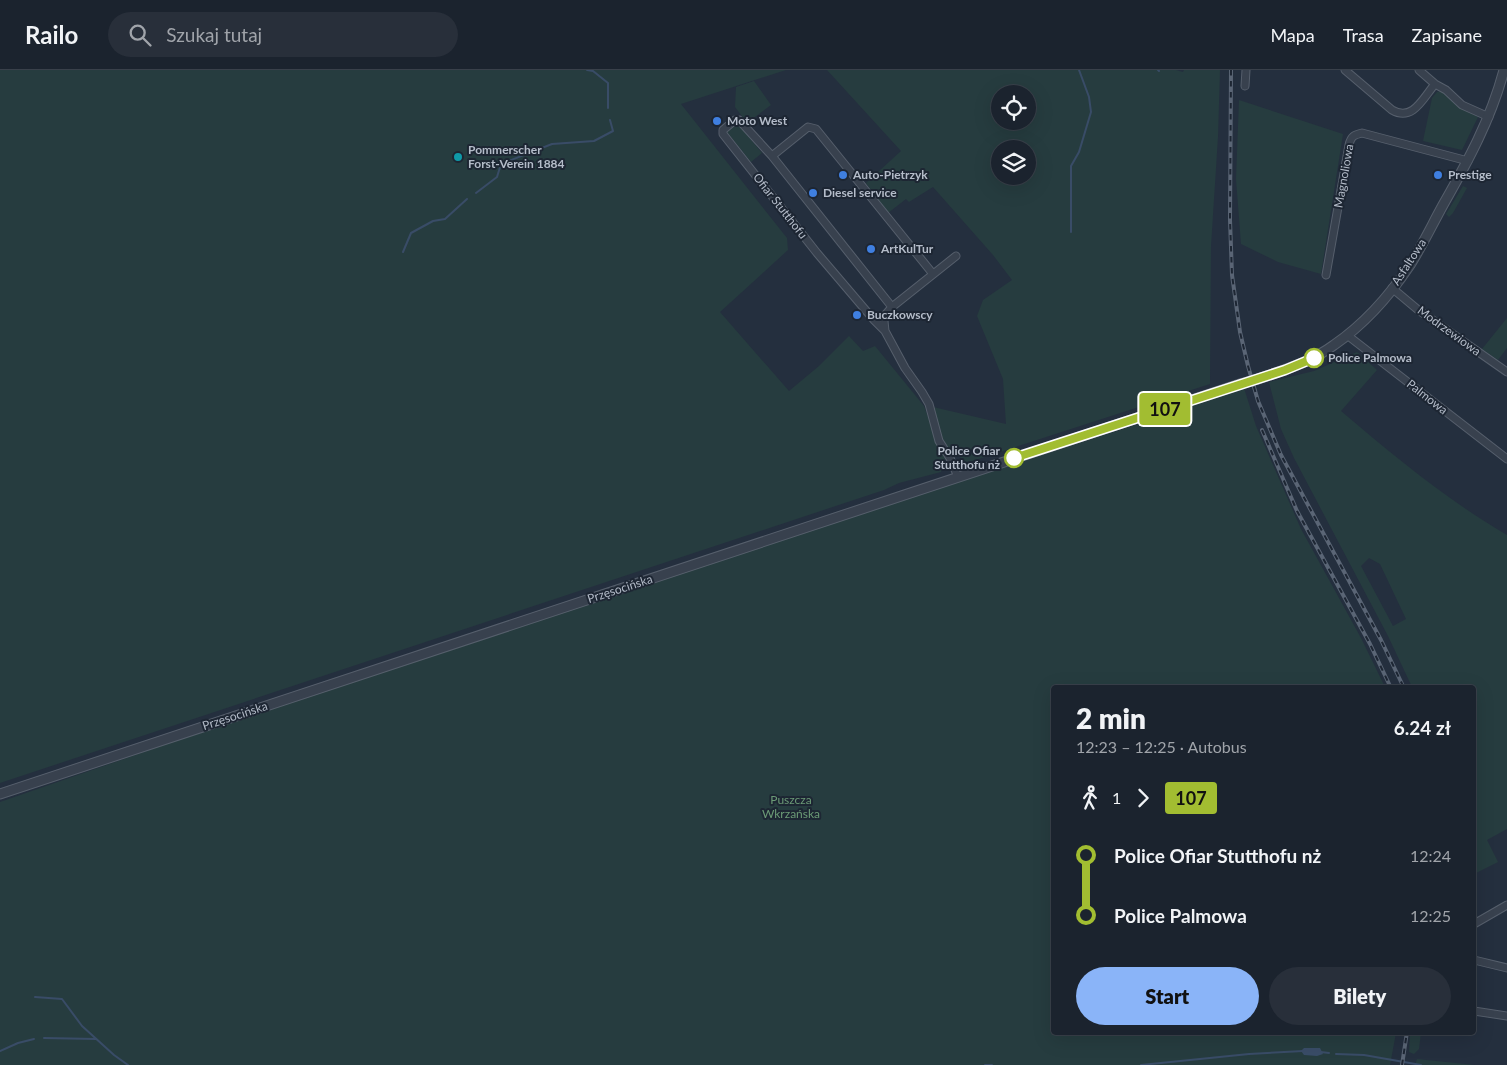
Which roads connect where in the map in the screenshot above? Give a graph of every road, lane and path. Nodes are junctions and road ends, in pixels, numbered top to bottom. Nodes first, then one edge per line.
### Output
1 (1246, 70) edge
2 (1346, 70) edge
3 (1419, 70) edge
4 (1504, 70) edge
5 (1435, 84) junction
6 (1244, 86) dead end
7 (1489, 117) junction
8 (772, 156) junction
9 (1468, 161) junction
10 (956, 256) dead end
11 (933, 274) junction
12 (1326, 275) dead end
13 (1392, 288) junction
14 (892, 308) junction
15 (885, 331) junction
16 (1347, 335) junction
17 (1507, 372) edge
18 (1240, 384) joint
19 (1507, 459) edge
20 (958, 477) junction
21 (0, 794) edge
22 (1507, 905) edge
23 (1476, 923) edge
24 (1476, 960) edge
25 (1507, 968) edge
26 (1476, 1011) edge
27 (1507, 1016) edge

1 - 6 street
2 - 5 street
3 - 5 street
4 - 7 street, Asfaltowa
5 - 7 street
7 - 9 street, Asfaltowa
8 - 11 street, Ofiar Stutthofu
8 - 14 street, Ofiar Stutthofu
8 - 15 street, Ofiar Stutthofu
9 - 12 street, Magnoliowa
9 - 13 street, Asfaltowa
10 - 11 street
11 - 14 street
13 - 16 street, Asfaltowa
13 - 17 street, Modrzewiowa
14 - 15 street
15 - 20 street, Ofiar Stutthofu
16 - 18 street, Asfaltowa, bridge
16 - 19 street, Palmowa
18 - 20 street, Przęsocińska
20 - 21 street, Przęsocińska
22 - 23 street
24 - 25 street
26 - 27 street

